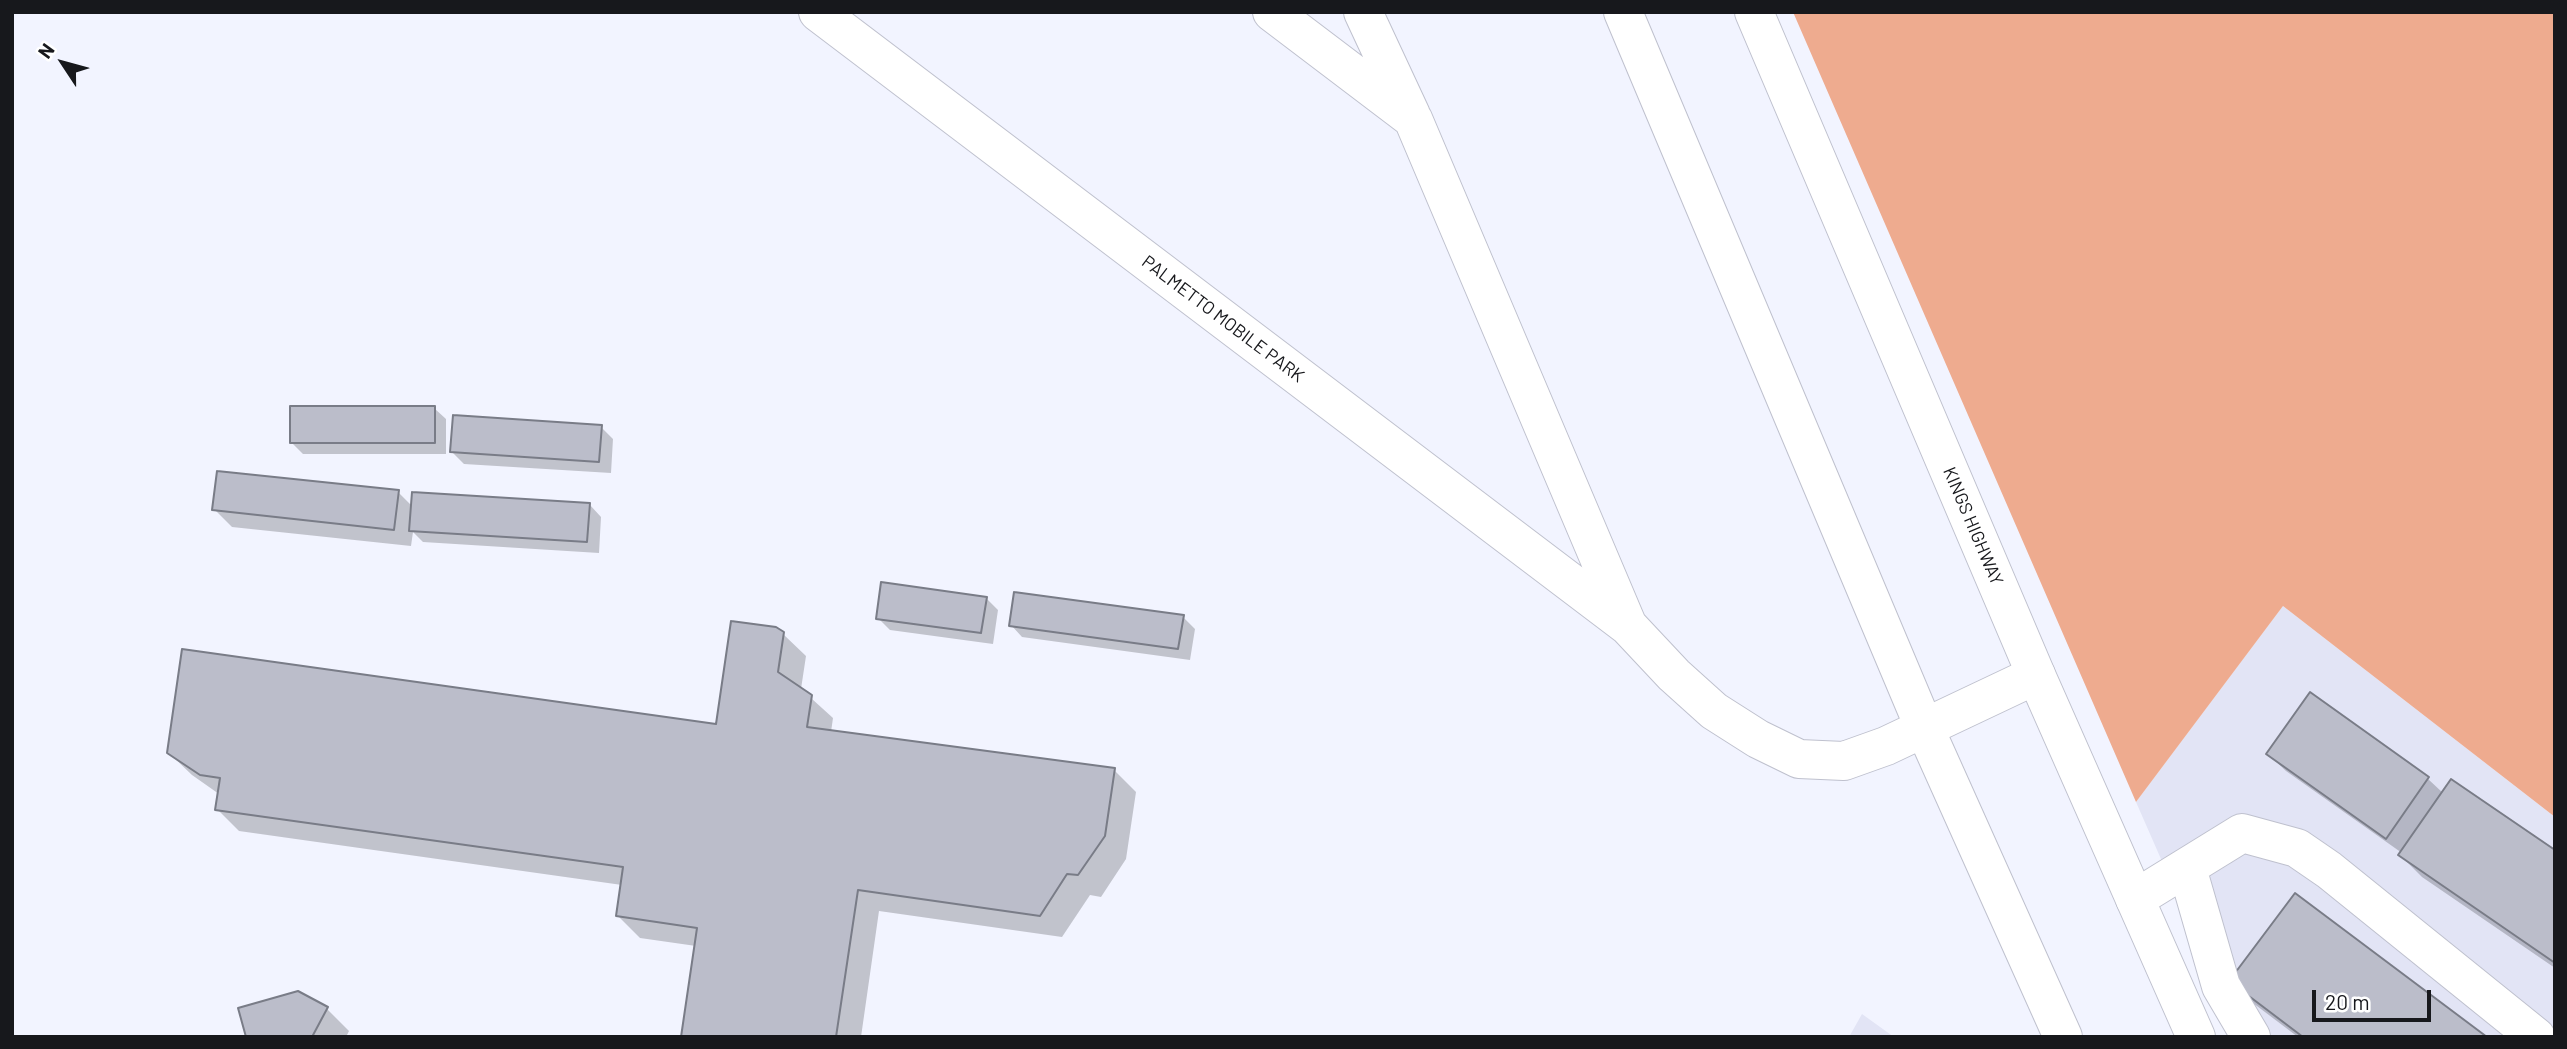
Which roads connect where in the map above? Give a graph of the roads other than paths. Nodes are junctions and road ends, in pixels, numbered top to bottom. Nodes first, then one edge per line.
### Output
1 (818, 12) edge
2 (1272, 12) edge
3 (1363, 12) edge
4 (1623, 12) edge
5 (1754, 12) edge
6 (1413, 119) junction
7 (1628, 626) junction
8 (2036, 675) junction
9 (1924, 727) junction
10 (2187, 867) junction
11 (2135, 899) junction
12 (2063, 1037) edge
13 (2196, 1037) edge
14 (2251, 1037) edge
15 (2536, 1037) edge

1 - 7 street, PALMETTO MOBILE PARK
2 - 6 street, PALMETTO MOBILE PARK
3 - 6 street, PALMETTO MOBILE PARK
4 - 9 street
5 - 8 street, KINGS HIGHWAY
6 - 7 street, PALMETTO MOBILE PARK
7 - 9 street, PALMETTO MOBILE PARK
8 - 9 street, PALMETTO MOBILE PARK
8 - 11 street, KINGS HIGHWAY
9 - 12 street
10 - 11 street
10 - 14 street
10 - 15 street
11 - 13 street, KINGS HIGHWAY

